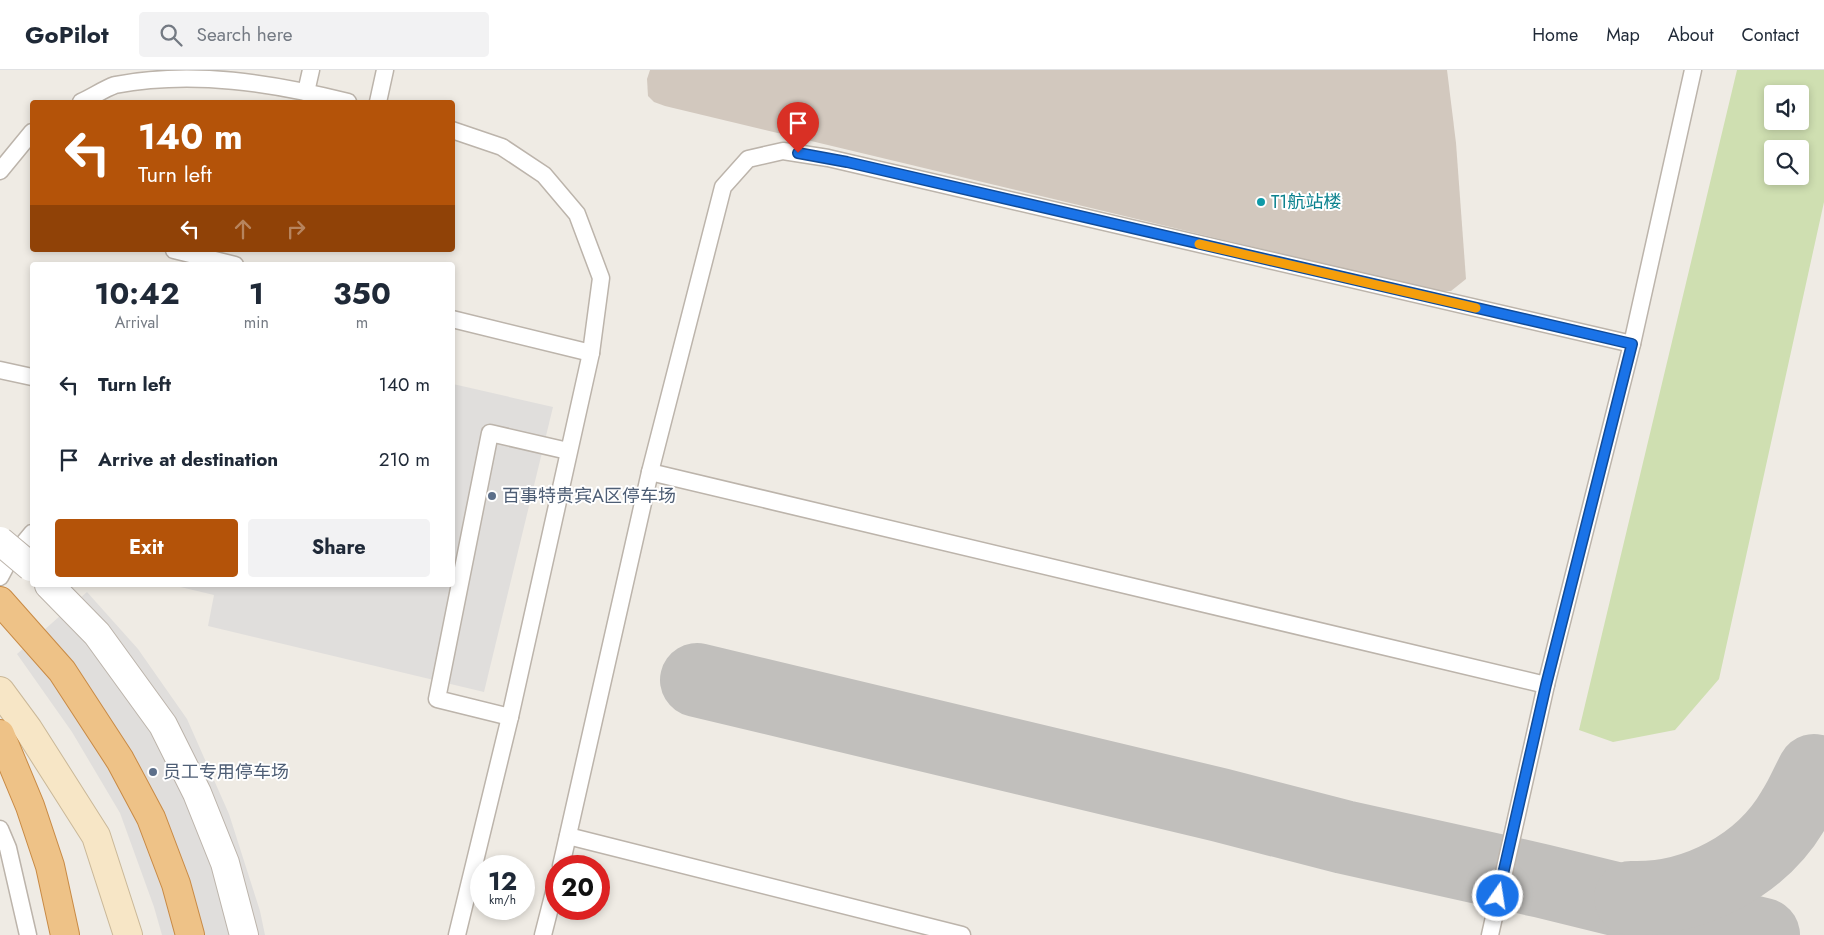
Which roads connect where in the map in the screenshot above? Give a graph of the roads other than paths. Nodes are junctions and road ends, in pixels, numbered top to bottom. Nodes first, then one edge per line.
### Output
1 (311, 70) edge
2 (385, 70) edge
3 (1692, 70) edge
4 (306, 92) junction
5 (85, 100) edge
6 (340, 100) edge
7 (378, 100) edge
8 (455, 131) edge
9 (30, 134) edge
10 (0, 171) edge
11 (182, 252) edge
12 (222, 262) edge
13 (455, 320) edge
14 (1632, 344) junction
15 (591, 353) junction
16 (0, 370) edge
17 (30, 377) edge
18 (568, 451) junction
19 (650, 472) junction
20 (30, 537) edge
21 (17, 562) edge
22 (30, 574) edge
23 (0, 577) edge
24 (45, 587) edge
25 (0, 601) edge
26 (1546, 685) junction
27 (0, 692) edge
28 (510, 718) junction
29 (0, 734) edge
30 (0, 829) edge
31 (568, 836) junction
32 (564, 855) edge
33 (548, 920) edge
34 (28, 935) edge
35 (65, 935) edge
36 (128, 935) edge
37 (190, 935) edge
38 (244, 935) edge
39 (457, 935) edge
40 (544, 935) edge
41 (962, 935) edge
42 (1490, 935) edge

1 - 4 lane
2 - 7 lane
3 - 14 lane
4 - 5 lane
4 - 6 lane
8 - 15 lane
9 - 10 lane
11 - 12 lane
13 - 15 lane
14 - 19 lane
14 - 26 lane
15 - 18 lane
16 - 17 lane
18 - 28 lane
18 - 28 lane
19 - 26 lane
19 - 31 lane
20 - 21 lane
21 - 22 street
21 - 23 lane
24 - 38 street
25 - 37 highway
26 - 42 lane
27 - 36 main road
28 - 39 lane
29 - 35 highway
30 - 34 lane
31 - 32 lane
31 - 41 lane
33 - 40 lane

